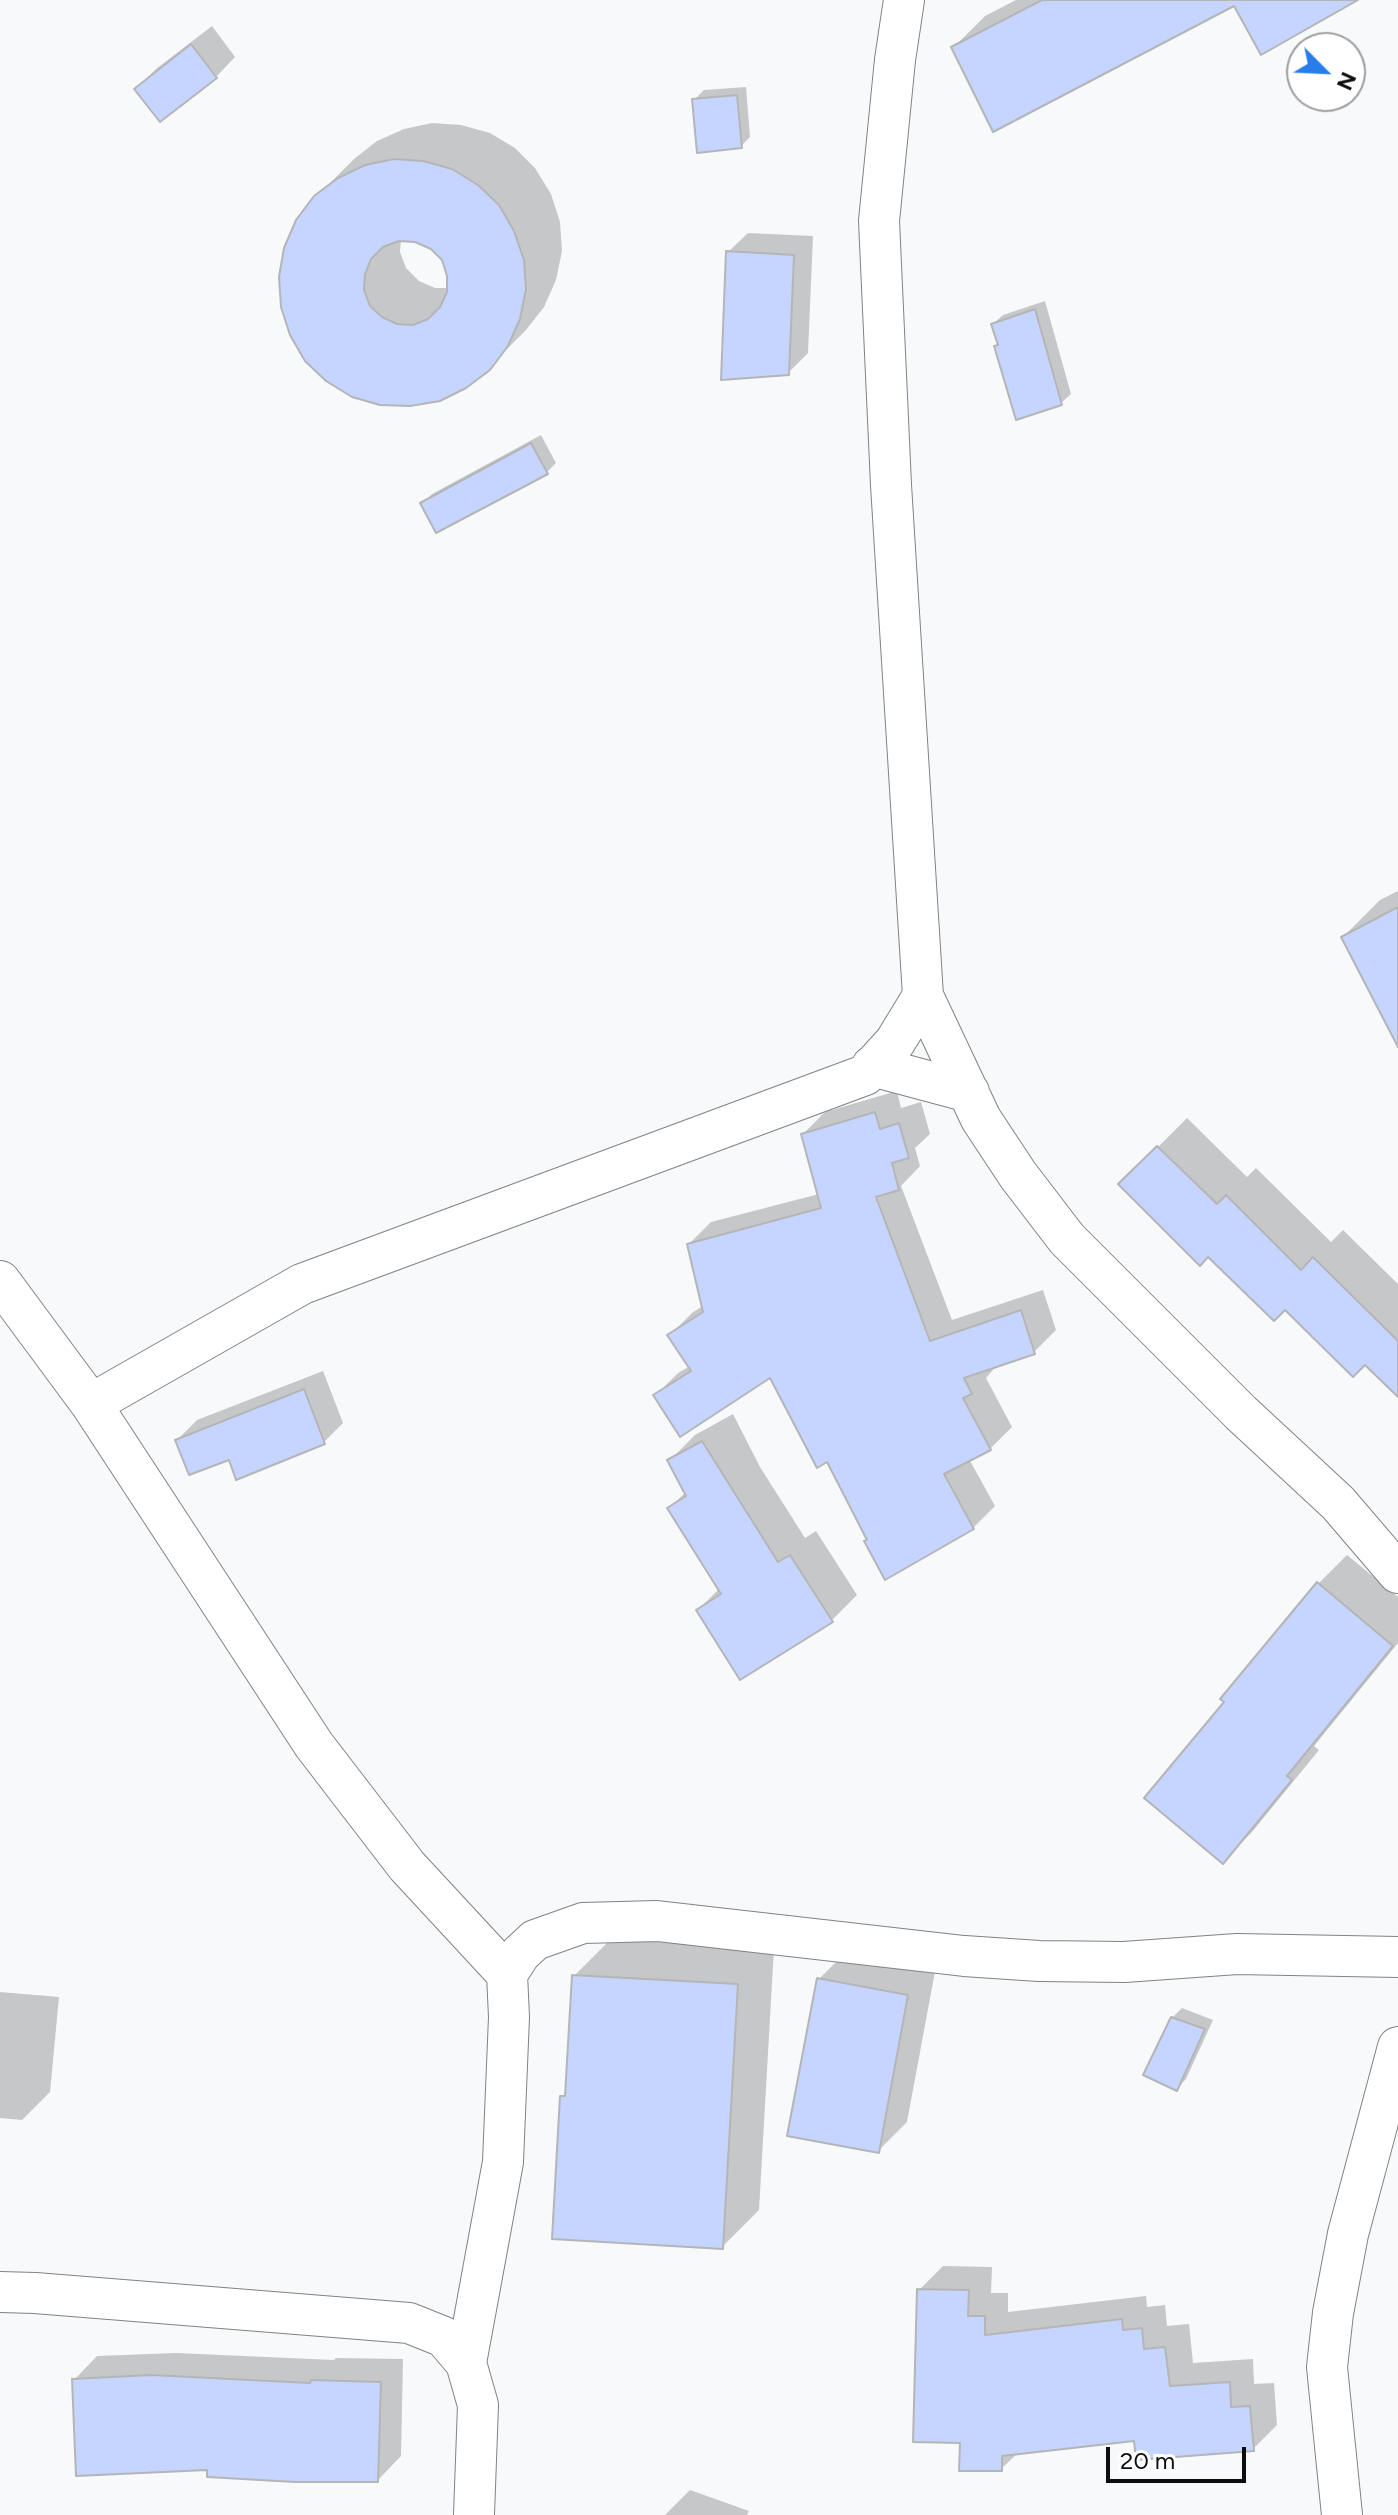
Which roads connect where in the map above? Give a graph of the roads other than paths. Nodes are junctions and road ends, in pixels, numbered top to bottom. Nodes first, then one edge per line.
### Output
1 (904, 0) edge
2 (923, 996) junction
3 (872, 1066) junction
4 (969, 1092) junction
5 (0, 1281) edge
6 (91, 1404) junction
7 (1398, 1573) edge
8 (1398, 1957) edge
9 (507, 1974) junction
10 (1398, 2047) edge
11 (0, 2292) edge
12 (466, 2363) junction
13 (474, 2515) edge
14 (1342, 2515) edge

1 - 2 street
2 - 3 street
2 - 4 street
3 - 4 street
3 - 6 street
4 - 7 street
5 - 6 street
6 - 9 street
8 - 9 street
9 - 12 street
10 - 14 street
11 - 12 street
12 - 13 street

